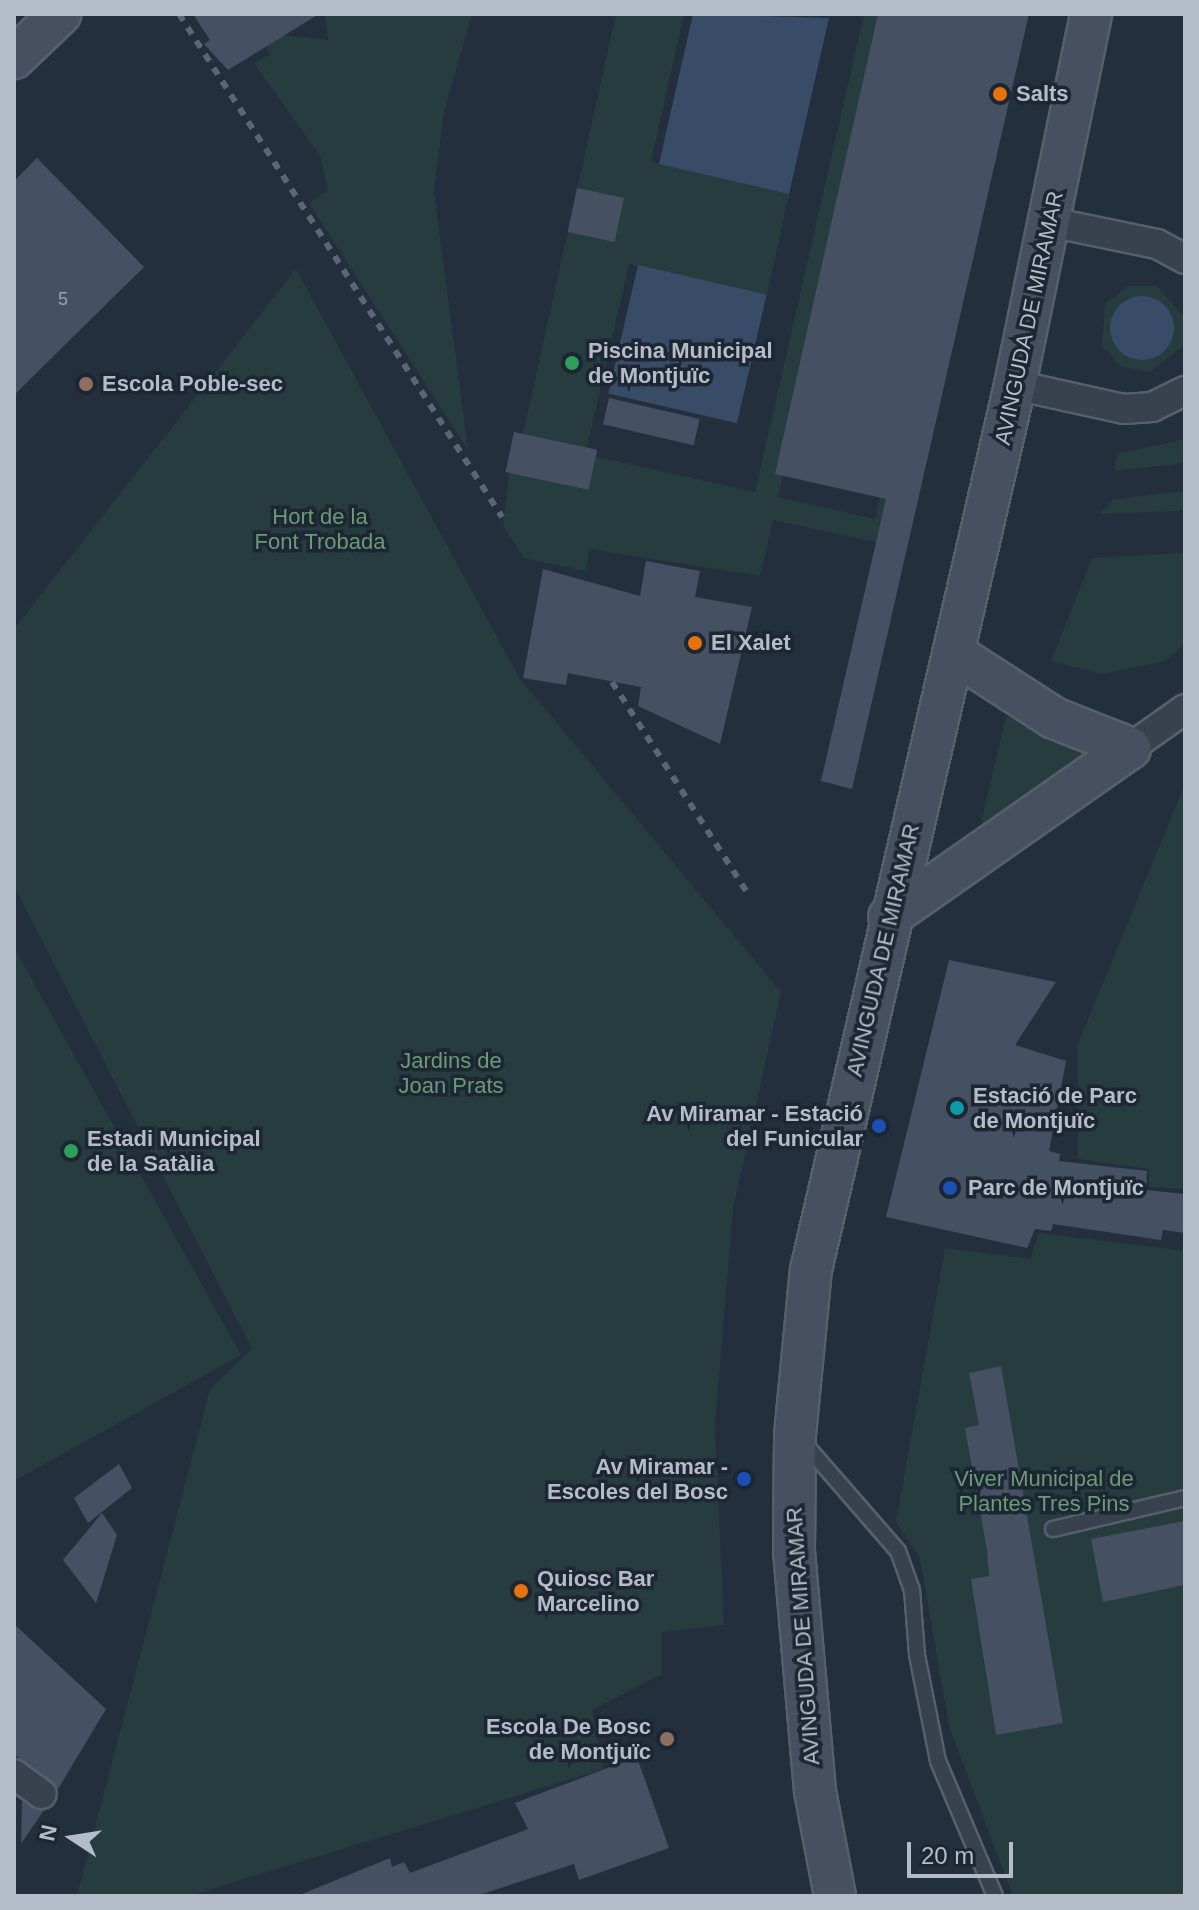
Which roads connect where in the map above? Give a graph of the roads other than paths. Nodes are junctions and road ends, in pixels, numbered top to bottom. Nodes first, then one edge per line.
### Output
1 (60, 14) edge
2 (1091, 14) edge
3 (14, 58) edge
4 (1050, 222) junction
5 (1185, 259) edge
6 (1015, 385) junction
7 (1185, 391) edge
8 (955, 654) junction
9 (1185, 709) edge
10 (1130, 748) junction
11 (889, 917) junction
12 (795, 1435) junction
13 (1185, 1498) edge
14 (1053, 1529) dead end
15 (14, 1774) edge
16 (42, 1794) dead end
17 (835, 1896) edge
18 (995, 1896) edge

1 - 3 street
2 - 4 street, AVINGUDA DE MIRAMAR
4 - 5 street
4 - 6 street, AVINGUDA DE MIRAMAR
6 - 7 street
6 - 8 street, AVINGUDA DE MIRAMAR
8 - 10 street
8 - 11 street, AVINGUDA DE MIRAMAR
9 - 10 street
10 - 11 street
11 - 12 street, AVINGUDA DE MIRAMAR
12 - 17 street, AVINGUDA DE MIRAMAR
12 - 18 lane
13 - 14 lane
15 - 16 street

